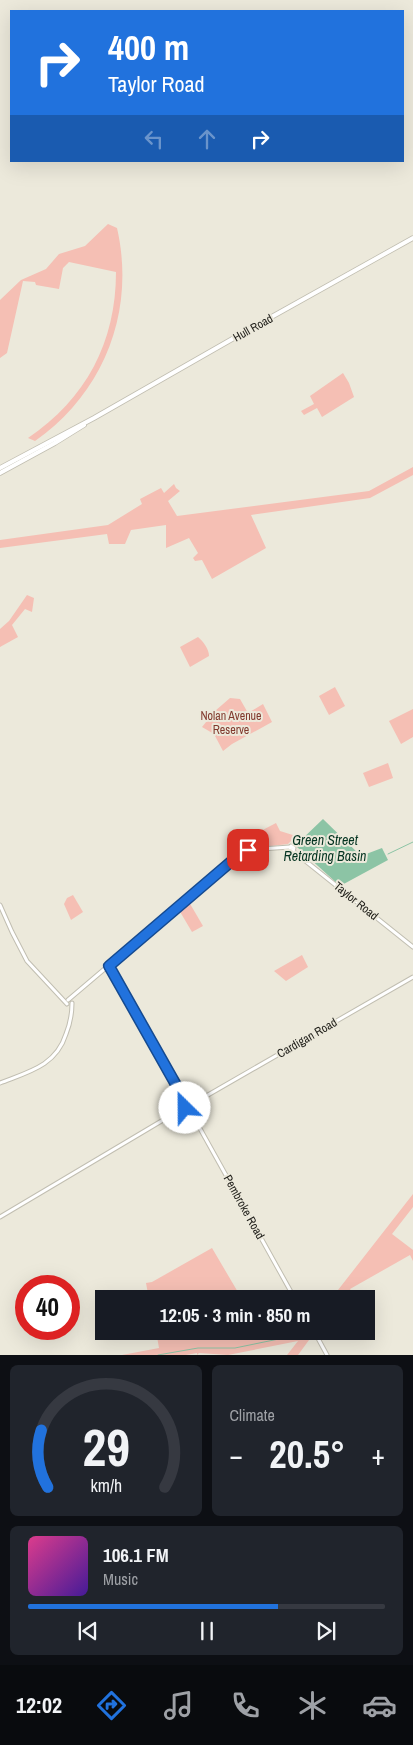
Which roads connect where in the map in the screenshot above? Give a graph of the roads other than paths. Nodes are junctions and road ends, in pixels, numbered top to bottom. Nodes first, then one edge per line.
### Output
1 (413, 238) edge
2 (94, 418) junction
3 (0, 468) edge
4 (0, 473) edge
5 (0, 905) edge
6 (413, 947) edge
7 (109, 966) junction
8 (413, 977) edge
9 (68, 1002) junction
10 (0, 1083) edge
11 (188, 1107) junction
12 (0, 1217) edge
13 (290, 1290) edge
14 (319, 1340) edge
15 (327, 1355) edge

1 - 2 main road, Hull Road
2 - 3 main road, Hull Road
2 - 4 main road, Hull Road
5 - 9 street
6 - 7 street, Taylor Road
7 - 9 street, Taylor Road
7 - 11 street, Pembroke Road
8 - 11 street, Cardigan Road
9 - 10 street, Taylor Road
11 - 12 street, Cardigan Road
11 - 13 street, Pembroke Road
14 - 15 street

